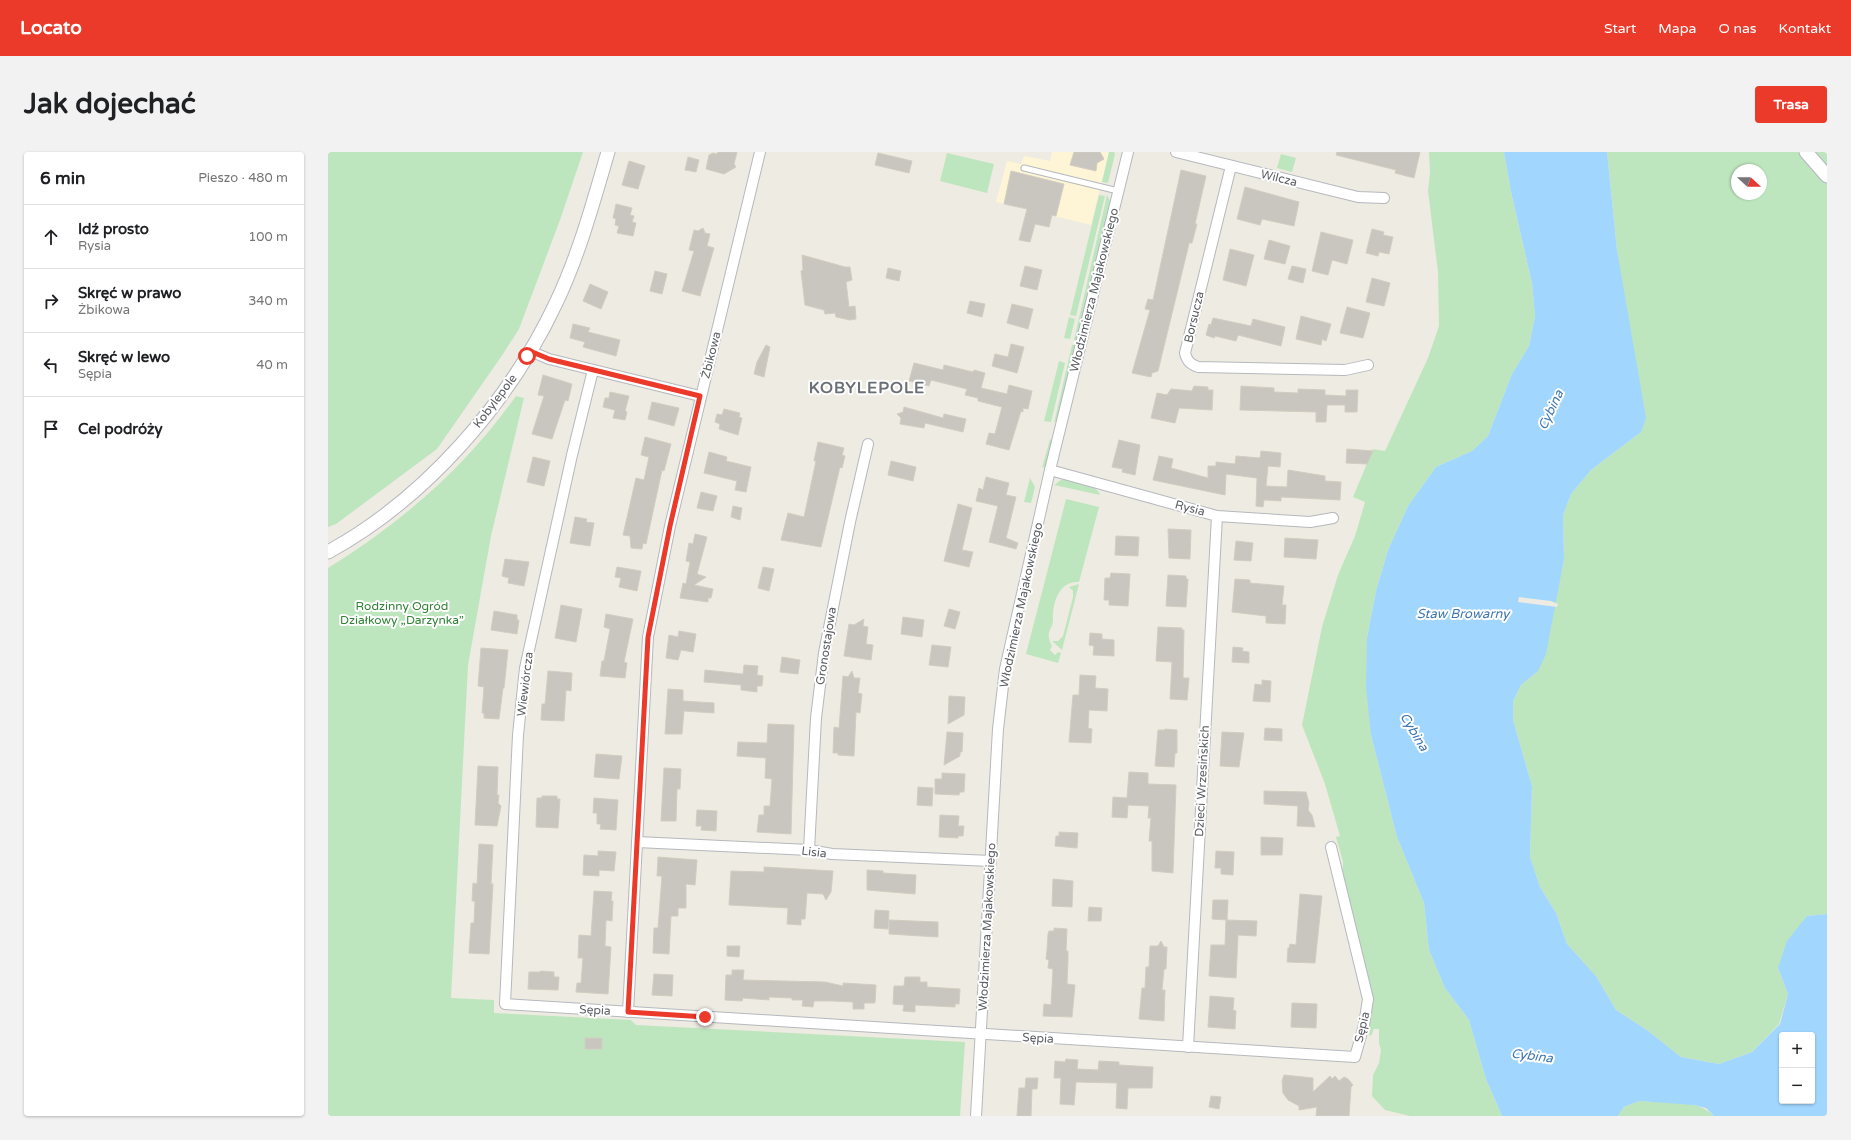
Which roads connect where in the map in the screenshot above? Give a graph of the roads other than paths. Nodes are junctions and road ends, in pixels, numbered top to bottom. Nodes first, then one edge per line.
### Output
1 (608, 152) edge
2 (760, 152) edge
3 (1128, 152) edge
4 (1176, 152) edge
5 (1806, 152) edge
6 (1231, 166) junction
7 (1024, 168) dead end
8 (1827, 176) edge
9 (1118, 191) junction
10 (1384, 198) dead end
11 (530, 351) junction
12 (1368, 365) dead end
13 (594, 370) junction
14 (700, 396) junction
15 (868, 444) dead end
16 (1050, 470) junction
17 (1217, 516) junction
18 (1333, 518) dead end
19 (328, 552) edge
20 (637, 842) junction
21 (1331, 847) dead end
22 (809, 850) junction
23 (991, 861) junction
24 (505, 1004) joint
25 (628, 1012) junction
26 (980, 1034) junction
27 (1188, 1047) junction
28 (976, 1116) edge

1 - 11 street, Kobylepole
2 - 14 street, Żbikowa
3 - 9 street, Włodzimierza Majakowskiego
4 - 6 street, Wilcza
5 - 8 street
6 - 10 street, Wilcza
6 - 12 street, Borsucza
7 - 9 lane
9 - 16 street, Włodzimierza Majakowskiego
11 - 13 street
11 - 19 street, Kobylepole
13 - 14 street
13 - 24 street, Wiewiórcza
14 - 20 street, Żbikowa
15 - 22 street, Gronostajowa
16 - 17 street, Rysia
16 - 23 street, Włodzimierza Majakowskiego
17 - 18 street, Rysia
17 - 27 street, Dzieci Wrzesińskich
20 - 22 street, Lisia
20 - 25 street, Żbikowa
21 - 27 street, Sępia
22 - 23 street, Lisia
23 - 26 street, Włodzimierza Majakowskiego
24 - 25 street, Sępia
25 - 26 street, Sępia
26 - 27 street, Sępia
26 - 28 street, Włodzimierza Majakowskiego

